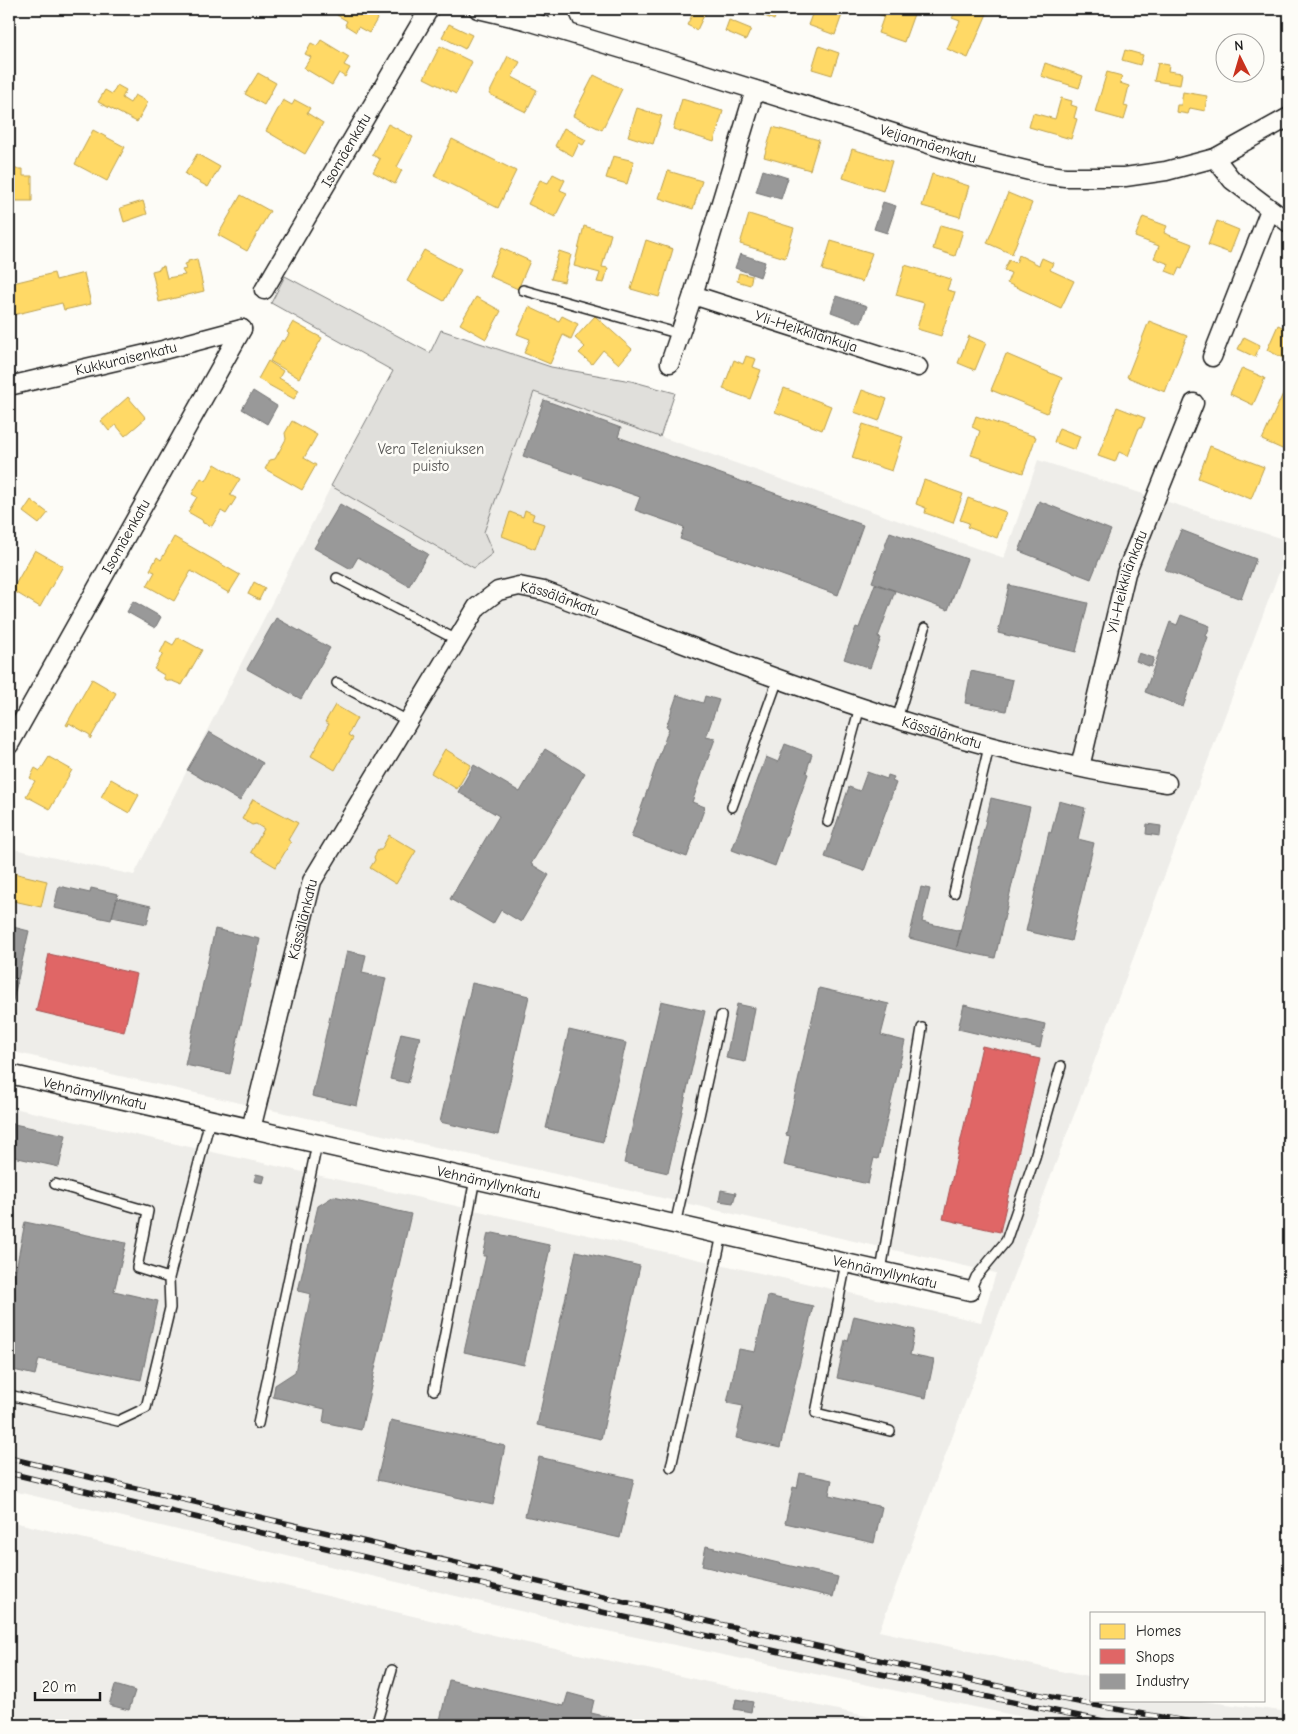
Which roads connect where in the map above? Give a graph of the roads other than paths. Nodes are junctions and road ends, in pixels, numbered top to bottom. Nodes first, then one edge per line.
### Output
1 (429, 9) edge
2 (478, 9) edge
3 (556, 9) edge
4 (567, 32) junction
5 (755, 90) junction
6 (1289, 117) edge
7 (1215, 158) junction
8 (1270, 210) junction
9 (1289, 223) edge
10 (264, 290) dead end
11 (523, 290) dead end
12 (693, 295) junction
13 (242, 329) joint
14 (680, 334) junction
15 (1212, 357) dead end
16 (670, 363) dead end
17 (918, 367) dead end
18 (9, 386) edge
19 (1194, 403) dead end
20 (337, 578) dead end
21 (925, 628) dead end
22 (457, 640) junction
23 (778, 679) junction
24 (337, 683) dead end
25 (860, 707) junction
26 (897, 719) junction
27 (408, 721) junction
28 (9, 745) edge
29 (989, 747) junction
30 (1080, 767) junction
31 (1167, 783) dead end
32 (732, 808) dead end
33 (828, 822) dead end
34 (954, 893) dead end
35 (721, 1016) dead end
36 (922, 1028) dead end
37 (1061, 1066) dead end
38 (9, 1074) edge
39 (210, 1120) junction
40 (251, 1129) junction
41 (317, 1144) junction
42 (475, 1179) junction
43 (55, 1184) dead end
44 (675, 1224) junction
45 (722, 1235) junction
46 (846, 1263) junction
47 (881, 1271) junction
48 (169, 1278) junction
49 (970, 1291) joint
50 (434, 1390) dead end
51 (9, 1395) edge
52 (258, 1424) dead end
53 (890, 1431) dead end
54 (671, 1467) dead end
55 (392, 1670) dead end
56 (376, 1725) edge

1 - 10 street, Isomäenkatu
2 - 4 street, Veijanmäenkatu
3 - 4 street
4 - 5 street, Veijanmäenkatu
5 - 7 street, Veijanmäenkatu
5 - 12 street
6 - 7 street, Veijanmäenkatu
7 - 8 street
8 - 9 street
8 - 15 street
11 - 14 lane
12 - 14 street
12 - 17 street, Yli-Heikkilänkuja
13 - 18 street, Kukkuraisenkatu
13 - 28 street, Isomäenkatu
14 - 16 street
19 - 30 street, Yli-Heikkilänkatu
20 - 22 lane
21 - 26 lane
22 - 23 street, Kässälänkatu
22 - 27 street, Kässälänkatu
23 - 25 street, Kässälänkatu
23 - 32 lane
24 - 27 lane
25 - 26 street, Kässälänkatu
25 - 33 lane
26 - 29 street, Kässälänkatu
27 - 40 street, Kässälänkatu
29 - 30 street, Kässälänkatu
29 - 34 lane
30 - 31 street, Kässälänkatu
35 - 44 lane
36 - 47 lane
37 - 49 lane
38 - 39 street, Vehnämyllynkatu
39 - 40 street, Vehnämyllynkatu
39 - 48 lane
40 - 41 street, Vehnämyllynkatu
41 - 42 street, Vehnämyllynkatu
41 - 52 lane
42 - 44 street, Vehnämyllynkatu
42 - 50 lane
43 - 48 lane
44 - 45 street, Vehnämyllynkatu
45 - 46 street, Vehnämyllynkatu
45 - 54 lane
46 - 47 street, Vehnämyllynkatu
46 - 53 lane
47 - 49 street, Vehnämyllynkatu
48 - 51 lane
55 - 56 lane

